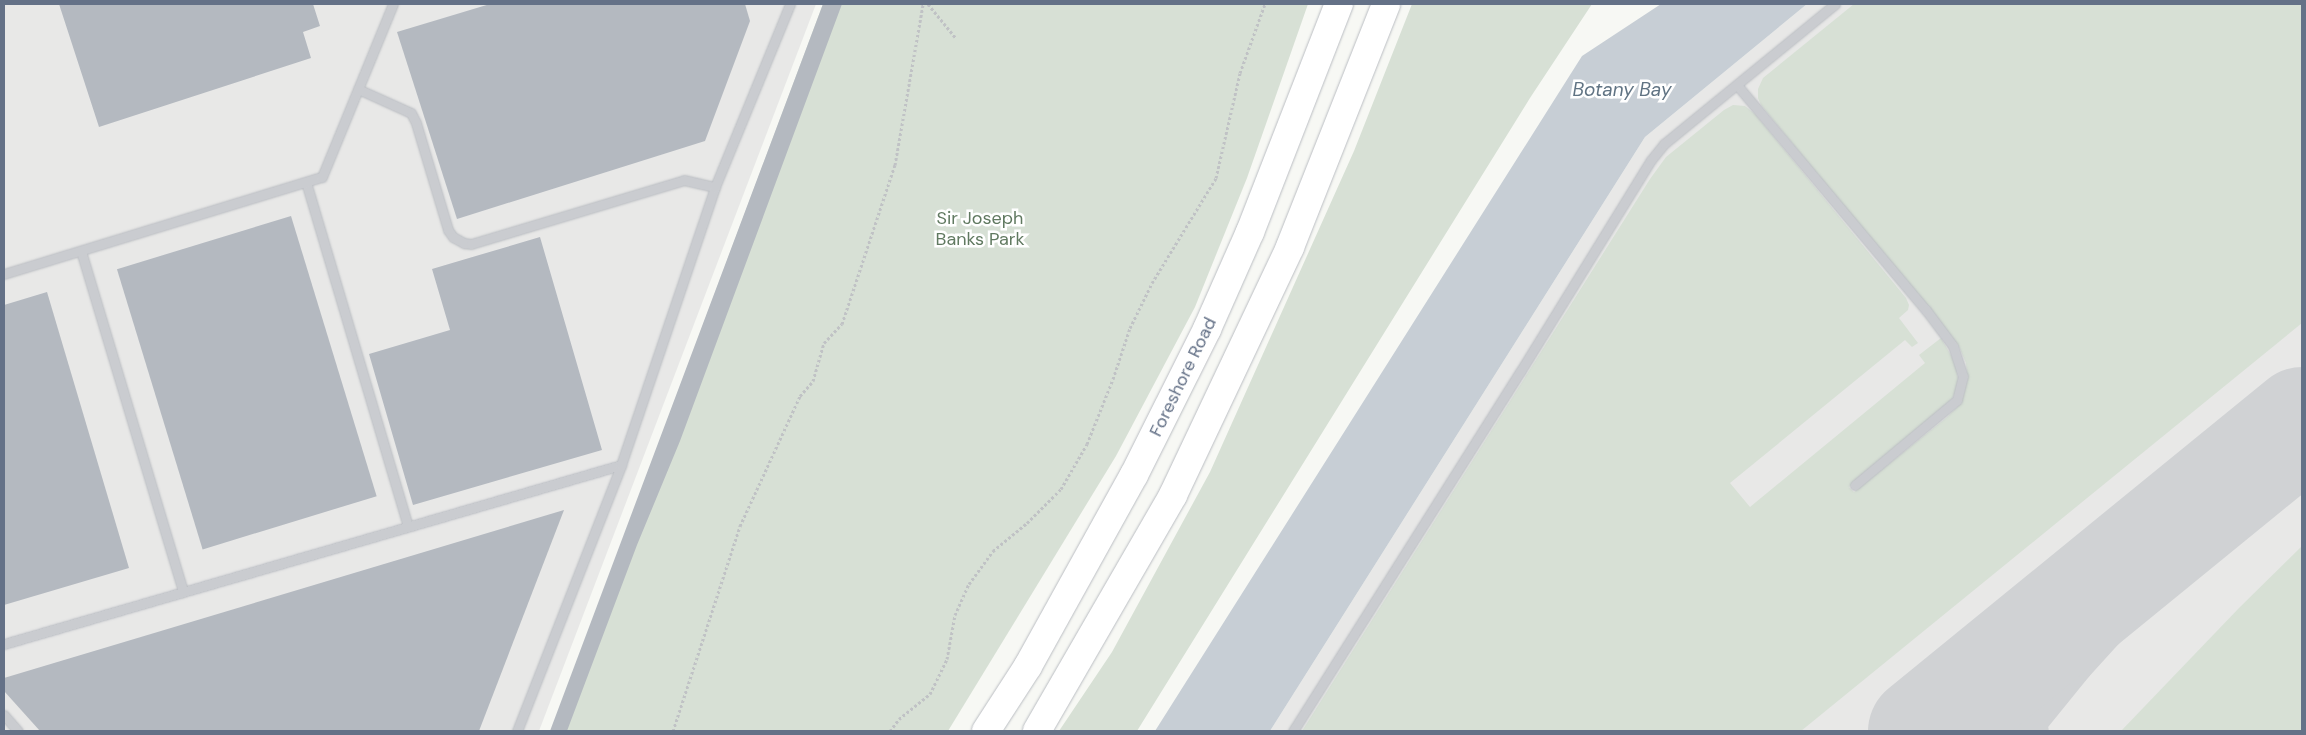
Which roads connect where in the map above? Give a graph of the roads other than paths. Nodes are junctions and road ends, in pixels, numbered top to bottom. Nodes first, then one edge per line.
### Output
1 (392, 4) edge
2 (790, 4) edge
3 (1339, 4) edge
4 (1386, 4) edge
5 (1834, 4) edge
6 (1738, 85) junction
7 (358, 88) junction
8 (306, 182) junction
9 (715, 187) junction
10 (81, 251) junction
11 (4, 274) edge
12 (621, 465) junction
13 (1855, 485) dead end
14 (408, 526) junction
15 (183, 592) junction
16 (4, 644) edge
17 (4, 716) edge
18 (18, 731) edge
19 (517, 731) edge
20 (986, 731) edge
21 (1037, 731) edge
22 (1293, 731) edge

1 - 7 lane
2 - 9 lane
3 - 20 main road, Foreshore Road
4 - 21 main road
5 - 6 lane
6 - 13 lane
6 - 22 lane
7 - 8 lane
7 - 9 lane
8 - 10 lane
8 - 14 lane
9 - 12 lane
10 - 11 lane
10 - 15 lane
12 - 14 lane
12 - 19 lane
14 - 15 lane
15 - 16 lane
17 - 18 lane

